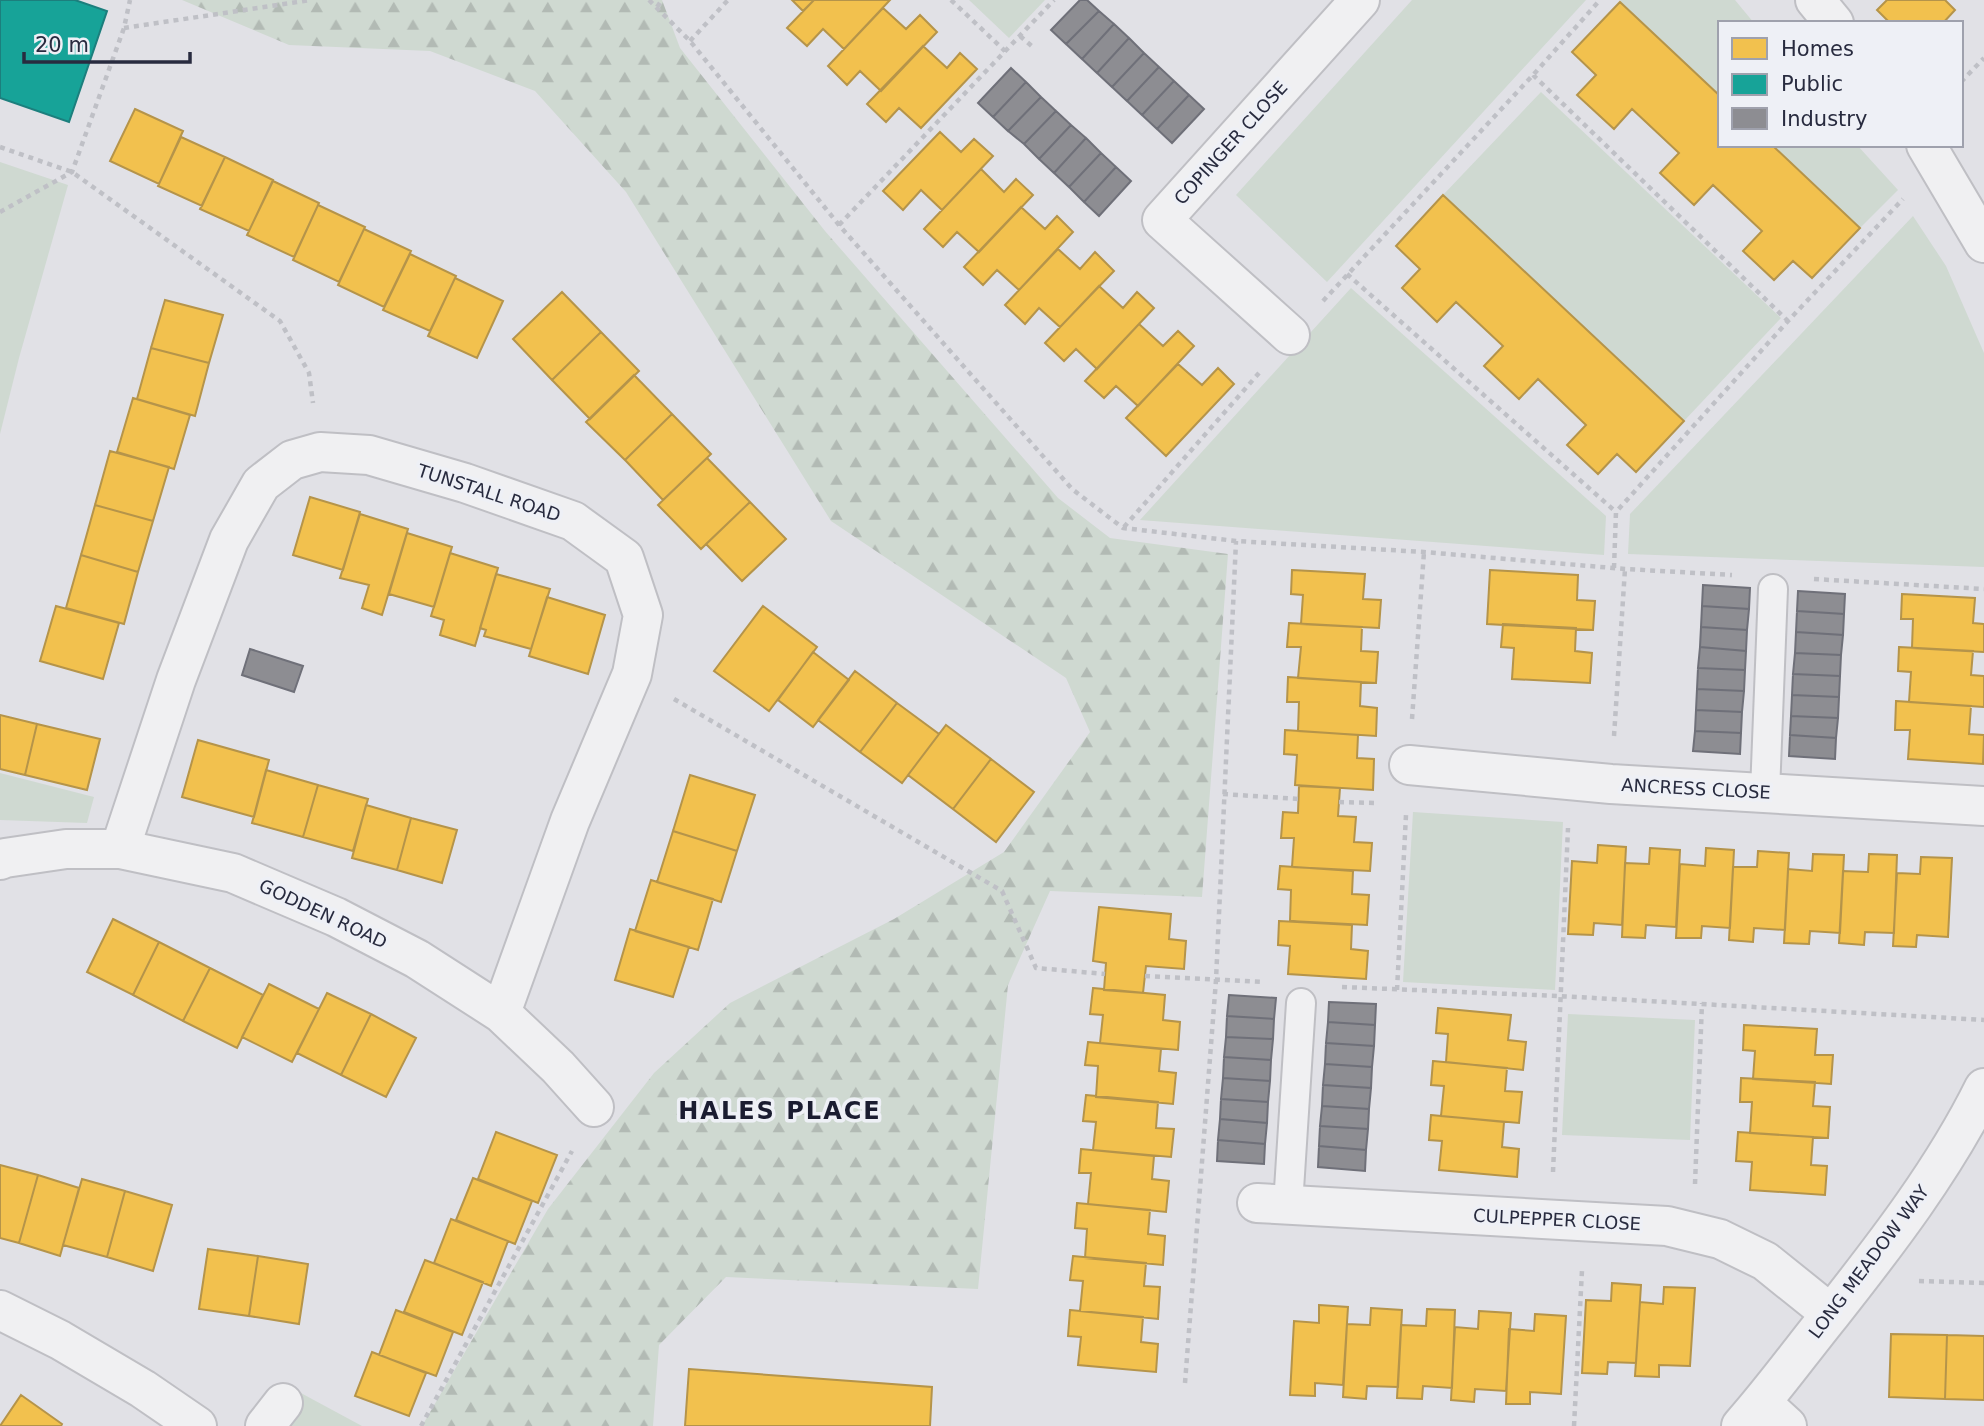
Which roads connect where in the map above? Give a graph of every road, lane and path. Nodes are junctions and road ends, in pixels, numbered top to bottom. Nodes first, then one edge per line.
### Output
1 (130, 0) edge
2 (312, 0) edge
3 (649, 0) edge
4 (662, 0) edge
5 (728, 0) edge
6 (951, 0) edge
7 (1054, 0) edge
8 (1360, 0) edge
9 (1600, 0) edge
10 (1815, 0) edge
11 (657, 7) junction
12 (1832, 21) edge
13 (124, 28) junction
14 (1020, 36) junction
15 (690, 41) junction
16 (1034, 48) dead end
17 (1005, 51) junction
18 (1984, 58) edge
19 (1533, 75) junction
20 (1963, 80) edge
21 (0, 147) edge
22 (1932, 154) edge
23 (72, 172) junction
24 (0, 212) edge
25 (839, 225) junction
26 (1984, 243) edge
27 (1347, 274) junction
28 (1321, 303) dead end
29 (1788, 321) junction
30 (1290, 335) dead end
31 (1259, 373) dead end
32 (320, 452) junction
33 (1616, 512) junction
34 (1123, 528) junction
35 (1236, 541) junction
36 (1423, 552) junction
37 (1615, 568) junction
38 (1625, 569) junction
39 (1735, 575) dead end
40 (1804, 579) dead end
41 (1773, 589) dead end
42 (1984, 589) edge
43 (632, 674) junction
44 (1409, 765) junction
45 (1570, 781) junction
46 (1611, 784) junction
47 (1765, 793) junction
48 (1223, 794) junction
49 (1299, 799) dead end
50 (1339, 802) dead end
51 (1407, 804) junction
52 (1984, 806) edge
53 (120, 849) junction
54 (0, 860) edge
55 (1105, 974) dead end
56 (1145, 976) dead end
57 (1216, 979) junction
58 (1272, 983) dead end
59 (1341, 987) dead end
60 (1397, 990) junction
61 (1559, 996) junction
62 (1301, 1003) dead end
63 (1702, 1003) junction
64 (500, 1013) junction
65 (1984, 1020) edge
66 (1984, 1088) edge
67 (594, 1107) joint
68 (1273, 1204) joint
69 (1569, 1220) junction
70 (1693, 1232) junction
71 (0, 1310) edge
72 (1831, 1314) junction
73 (1185, 1383) dead end
74 (1763, 1418) edge
75 (197, 1426) edge
76 (421, 1426) edge
77 (1574, 1426) edge

1 - 13 path
2 - 13 path
3 - 11 path
4 - 11 path
5 - 15 path
6 - 17 path
7 - 14 path
8 - 30 street, COPINGER CLOSE
9 - 19 path
10 - 12 street
11 - 15 path
13 - 23 path
14 - 16 path
14 - 17 path
15 - 25 path
17 - 25 path
18 - 20 path
19 - 27 path
19 - 29 path
21 - 23 path
22 - 26 street
22 - 29 path
23 - 24 path
23 - 32 path
25 - 34 path
27 - 28 path
27 - 33 path
29 - 33 path
31 - 34 path
32 - 43 street, TUNSTALL ROAD
32 - 53 street, TUNSTALL ROAD
33 - 37 path
34 - 35 path
35 - 36 path
35 - 48 path
36 - 37 path
36 - 44 path
37 - 38 path
38 - 39 path
38 - 46 path
40 - 42 path
41 - 47 lane
43 - 55 path
43 - 64 street, TUNSTALL ROAD
44 - 45 street, ANCRESS CLOSE
44 - 51 path
45 - 46 street, ANCRESS CLOSE
45 - 61 path
46 - 47 street, ANCRESS CLOSE
47 - 52 street, ANCRESS CLOSE
48 - 49 path
48 - 57 path
50 - 51 path
51 - 60 path
53 - 54 street, GODDEN ROAD
53 - 64 street, GODDEN ROAD
56 - 57 path
57 - 58 path
57 - 73 path
59 - 60 path
60 - 61 path
61 - 63 path
61 - 69 path
62 - 68 lane
63 - 65 path
63 - 70 path
64 - 67 street, GODDEN ROAD
66 - 72 street, LONG MEADOW WAY
67 - 76 path
68 - 69 street, CULPEPPER CLOSE
69 - 70 street, CULPEPPER CLOSE
69 - 77 path
70 - 72 street, CULPEPPER CLOSE
71 - 75 street
72 - 74 street, LONG MEADOW WAY

